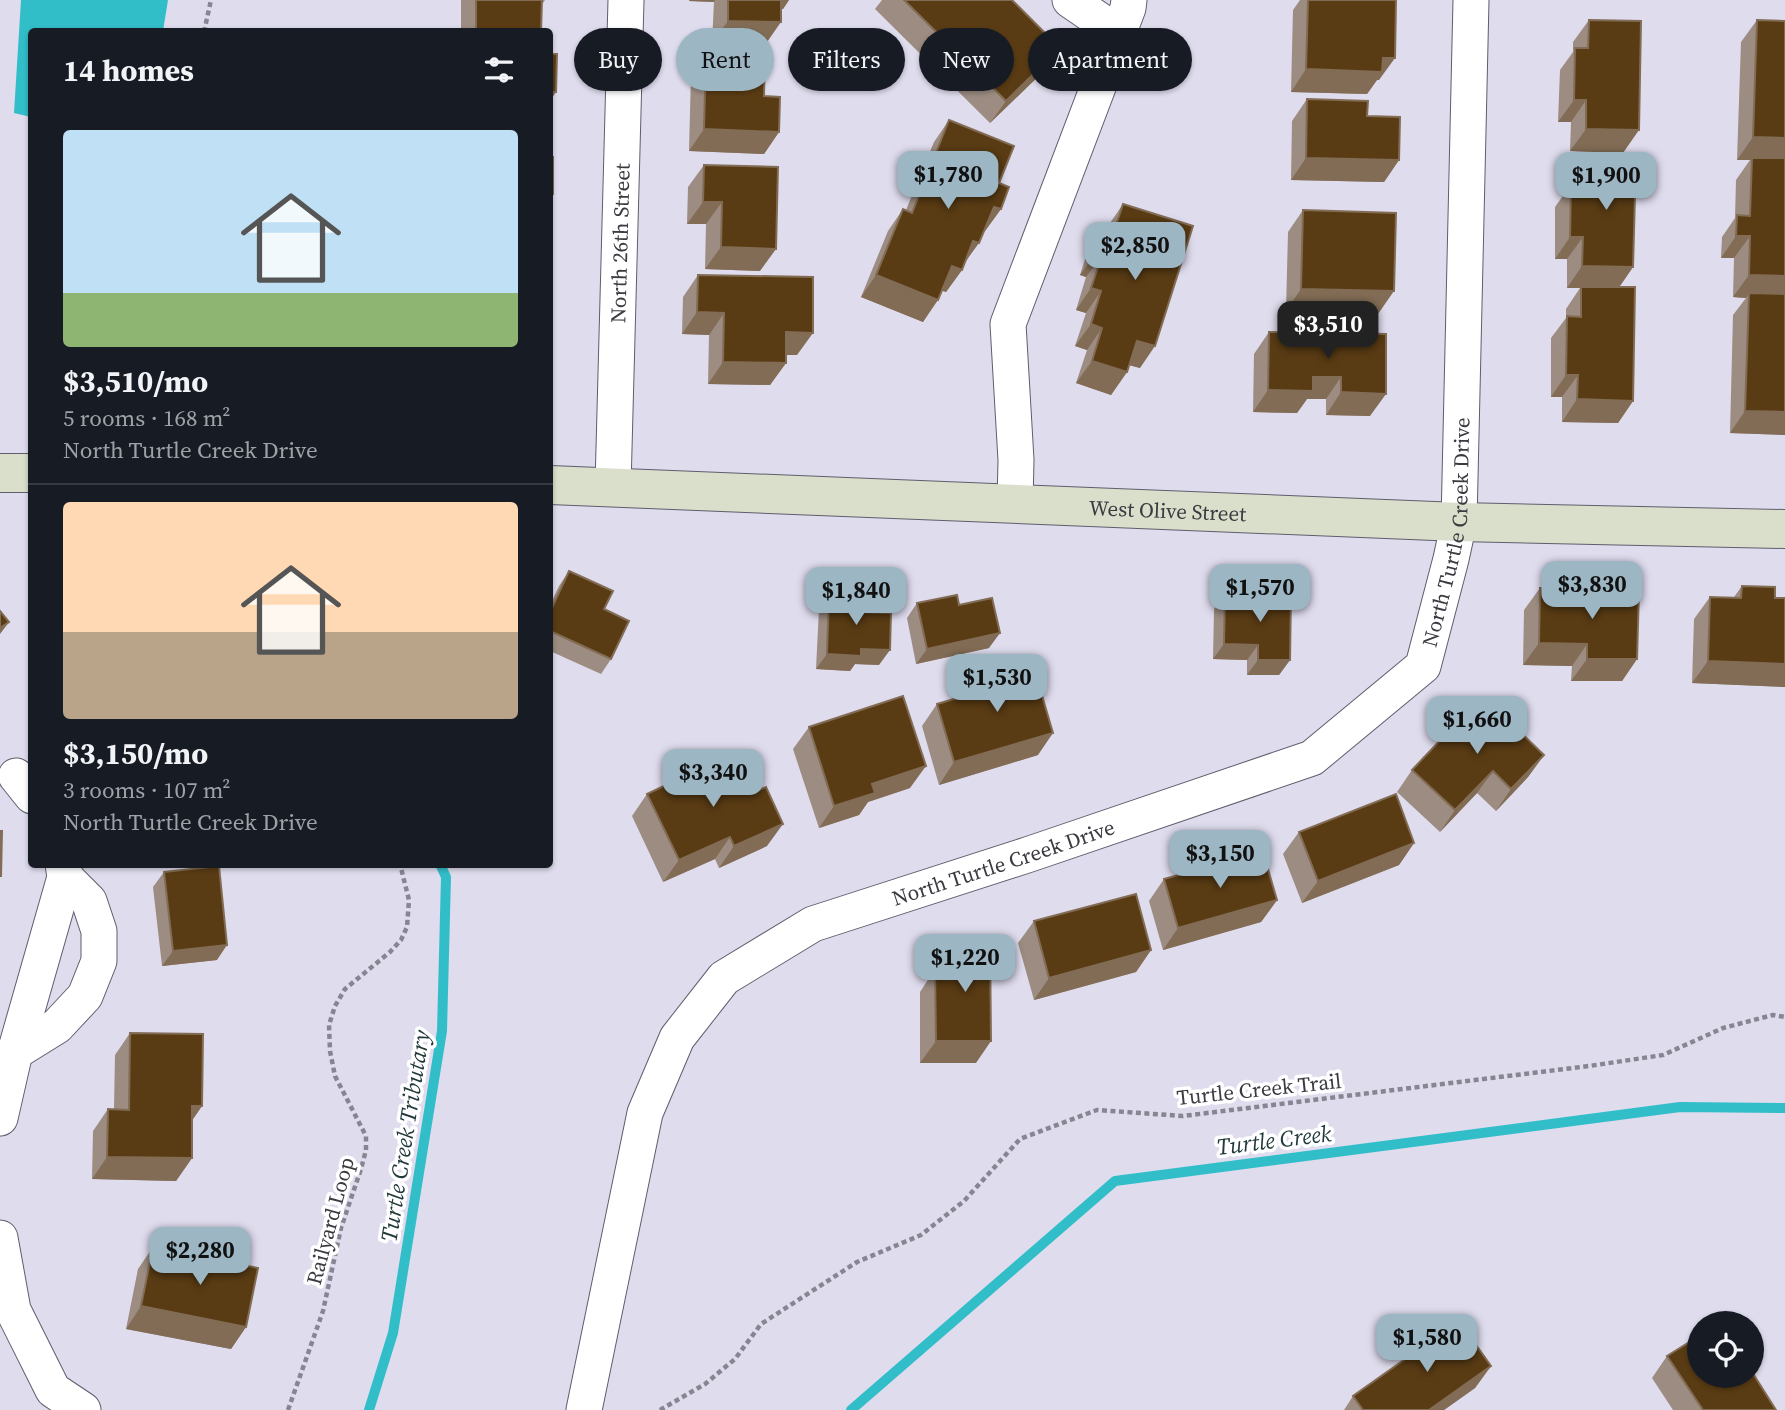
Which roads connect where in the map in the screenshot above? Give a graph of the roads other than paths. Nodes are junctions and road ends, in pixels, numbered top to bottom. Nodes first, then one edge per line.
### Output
1 (626, 0) edge
2 (1070, 0) edge
3 (1471, 0) edge
4 (1124, 16) edge
5 (0, 472) edge
6 (28, 473) edge
7 (553, 485) edge
8 (613, 486) junction
9 (1015, 503) junction
10 (1459, 522) junction
11 (1785, 529) edge
12 (64, 871) edge
13 (15, 1052) junction
14 (0, 1118) edge
15 (0, 1238) edge
16 (83, 1410) edge
17 (584, 1410) edge

1 - 8 street, North 26th Street
2 - 4 street
3 - 10 street, North Turtle Creek Drive
4 - 9 street
5 - 6 main road
7 - 8 main road, West Olive Street
8 - 9 main road, West Olive Street
9 - 10 main road, West Olive Street
10 - 11 main road, West Olive Street
10 - 17 street, North Turtle Creek Drive
12 - 13 street
12 - 13 street
13 - 14 street
15 - 16 street

